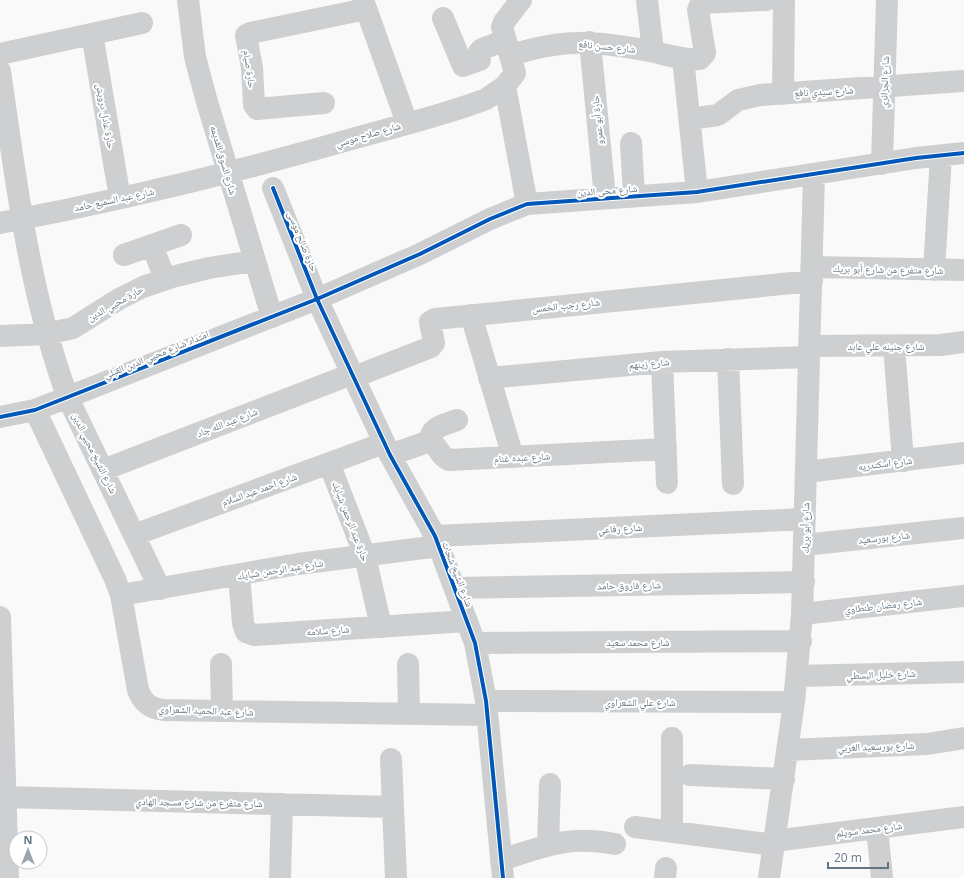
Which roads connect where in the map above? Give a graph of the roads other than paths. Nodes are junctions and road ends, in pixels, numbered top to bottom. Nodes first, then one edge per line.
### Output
1 (188, 0) edge
2 (521, 0) edge
3 (646, 0) edge
4 (766, 0) edge
5 (784, 0) edge
6 (887, 0) edge
7 (364, 4) edge
8 (444, 18) dead end
9 (142, 23) dead end
10 (92, 34) junction
11 (590, 42) junction
12 (508, 48) junction
13 (653, 52) junction
14 (0, 54) edge
15 (693, 58) junction
16 (0, 71) edge
17 (964, 81) edge
18 (505, 86) junction
19 (883, 88) junction
20 (783, 94) junction
21 (324, 103) dead end
22 (690, 119) junction
23 (407, 123) junction
24 (631, 143) dead end
25 (964, 154) edge
26 (941, 156) junction
27 (882, 164) junction
28 (227, 172) junction
29 (814, 175) junction
30 (273, 188) dead end
31 (697, 192) junction
32 (634, 196) junction
33 (120, 198) junction
34 (604, 198) junction
35 (527, 204) junction
36 (22, 218) junction
37 (0, 222) edge
38 (181, 236) dead end
39 (152, 245) junction
40 (124, 254) dead end
41 (254, 261) junction
42 (934, 270) junction
43 (964, 270) edge
44 (812, 274) junction
45 (165, 279) junction
46 (317, 299) junction
47 (471, 315) junction
48 (272, 317) junction
49 (48, 334) junction
50 (0, 336) edge
51 (964, 342) edge
52 (894, 346) junction
53 (808, 352) junction
54 (728, 359) junction
55 (662, 362) junction
56 (353, 375) junction
57 (489, 378) junction
58 (68, 398) junction
59 (35, 410) junction
60 (0, 417) edge
61 (457, 420) dead end
62 (430, 441) junction
63 (387, 449) junction
64 (666, 449) junction
65 (964, 453) edge
66 (513, 457) junction
67 (903, 461) junction
68 (329, 463) junction
69 (103, 470) junction
70 (806, 472) junction
71 (667, 483) dead end
72 (733, 484) dead end
73 (805, 519) junction
74 (964, 528) edge
75 (134, 535) junction
76 (437, 541) junction
77 (804, 545) junction
78 (365, 556) junction
79 (239, 575) junction
80 (804, 582) junction
81 (455, 588) junction
82 (160, 589) junction
83 (121, 596) junction
84 (964, 596) edge
85 (802, 614) junction
86 (0, 617) edge
87 (467, 621) junction
88 (381, 626) junction
89 (800, 641) junction
90 (475, 643) junction
91 (221, 664) dead end
92 (408, 664) dead end
93 (964, 672) edge
94 (797, 676) junction
95 (794, 702) junction
96 (486, 708) junction
97 (222, 711) junction
98 (409, 714) junction
99 (1, 730) edge
100 (672, 738) dead end
101 (964, 738) edge
102 (788, 750) junction
103 (391, 759) dead end
104 (690, 776) dead end
105 (784, 780) junction
106 (550, 784) dead end
107 (5, 797) junction
108 (282, 804) junction
109 (393, 806) junction
110 (964, 817) edge
111 (635, 827) dead end
112 (877, 828) junction
113 (672, 832) junction
114 (774, 843) junction
115 (615, 844) dead end
116 (548, 845) junction
117 (502, 869) edge
118 (8, 878) edge
119 (280, 878) edge
120 (396, 878) edge
121 (769, 878) edge
122 (882, 878) edge

1 - 28 street, شارع السوق القديمه
2 - 12 street
3 - 13 street
4 - 15 street
5 - 20 street
6 - 19 street, شارع الجزائري
7 - 21 street, حارة صيام
7 - 23 street
8 - 12 street, شارع حسن نافع
9 - 10 street
10 - 14 street
10 - 33 street, حارة عادل درويش
11 - 12 street, شارع حسن نافع
11 - 13 street, شارع حسن نافع
11 - 34 street, حارة أبو عمرو
12 - 18 street
13 - 15 street, شارع حسن نافع
15 - 22 street
16 - 36 street, شارع الشيخ محيي الدين
17 - 19 street, شارع سيدي نافع
18 - 23 street, شارع صلاح موسي
18 - 35 street
19 - 20 street, شارع سيدي نافع
19 - 27 street, شارع الجزائري
20 - 22 street, شارع سيدي نافع
22 - 31 street
23 - 28 street, شارع صلاح موسي
24 - 32 street
25 - 26 street, شارع محى الدين
26 - 27 street, شارع محى الدين
26 - 42 street
27 - 29 street, شارع محى الدين
28 - 33 street, شارع عبد السميع حامد
28 - 41 street, شارع السوق القديمه
29 - 31 street, شارع محى الدين
29 - 44 street, شارع أبو بريك
30 - 46 street, حارة صالح موسى
31 - 32 street, شارع محى الدين
32 - 34 street, شارع محى الدين
33 - 36 street, شارع عبد السميع حامد
34 - 35 street, شارع محى الدين
35 - 46 street, شارع محى الدين
36 - 37 street, شارع عبد السميع حامد
36 - 49 street, شارع الشيخ محيي الدين
38 - 39 street
39 - 40 street
39 - 45 street
41 - 45 street, حارة محيي الدين
41 - 48 street, شارع السوق القديمه
42 - 43 street, شارع متفرع من شارع أبو بريك
42 - 44 street, شارع متفرع من شارع أبو بريك
44 - 47 street, شارع رجب الخمس
44 - 53 street, شارع أبو بريك
45 - 49 street, حارة محيي الدين
46 - 48 street, شارع محى الدين
46 - 56 street, شارع الشيخ شحات
47 - 56 street, شارع رجب الخمس
47 - 57 street
48 - 58 street, امتداد شارع محيي الدين القبلي
49 - 50 street, حارة محيي الدين
49 - 58 street, شارع الشيخ محيي الدين
51 - 52 street, شارع جنينه علي عابد
52 - 53 street, شارع جنينه علي عابد
52 - 67 street
53 - 54 street, شارع زينهم
53 - 70 street, شارع أبو بريك
54 - 55 street, شارع زينهم
54 - 72 street
55 - 57 street, شارع زينهم
55 - 64 street
56 - 63 street, شارع الشيخ شحات
56 - 69 street, شارع عبد الله جاد
57 - 66 street
58 - 59 street, امتداد شارع محيي الدين القبلي
58 - 69 street, شارع الشيخ محيي الدين
59 - 60 street, امتداد شارع محيي الدين القبلي
59 - 83 street, شارع عبد الحميد الشعراوي
61 - 62 street
62 - 63 street
62 - 66 street, شارع عبده غنام
63 - 68 street, شارع احمد عبد السلام
63 - 76 street, شارع الشيخ شحات
64 - 66 street, شارع عبده غنام
64 - 71 street
65 - 67 street, شارع اسكندريه
67 - 70 street, شارع اسكندريه
68 - 75 street, شارع احمد عبد السلام
68 - 78 street, حارة عبد الرحمن شبايك
69 - 75 street, شارع الشيخ محيي الدين
70 - 73 street, شارع أبو بريك
73 - 76 street, شارع رفاعي
73 - 77 street, شارع أبو بريك
74 - 77 street, شارع بورسعيد
75 - 82 street, شارع الشيخ محيي الدين
76 - 78 street, شارع عبد الرحمن شبايك
76 - 81 street, شارع الشيخ شحات
77 - 80 street, شارع أبو بريك
78 - 79 street, شارع عبد الرحمن شبايك
78 - 88 street, حارة عبد الرحمن شبايك
79 - 82 street, شارع عبد الرحمن شبايك
79 - 88 street, شارع سلامه
80 - 81 street, شارع فاروق حامد
80 - 85 street, شارع أبو بريك
81 - 87 street, شارع الشيخ شحات
82 - 83 street, شارع عبد الرحمن شبايك
83 - 97 street, شارع عبد الحميد الشعراوي
84 - 85 street, شارع رمضان طنطاوي
85 - 89 street, شارع أبو بريك
86 - 99 street
87 - 88 street, شارع سلامه
87 - 90 street, شارع الشيخ شحات
89 - 90 street, شارع محمد سعيد
89 - 94 street, شارع أبو بريك
90 - 96 street, شارع الشيخ شحات
91 - 97 street
92 - 98 street
93 - 94 street, شارع خليل البسطي
94 - 95 street, شارع أبو بريك
95 - 96 street, شارع علي الشعراوي
95 - 102 street, شارع أبو بريك
96 - 98 street, شارع عبد الحميد الشعراوي
96 - 117 street, شارع الشيخ شحات
97 - 98 street, شارع عبد الحميد الشعراوي
99 - 107 street
100 - 113 street
101 - 102 street, شارع بورسعيد الغربي
102 - 105 street, شارع أبو بريك
103 - 109 street
104 - 105 street
105 - 114 street, شارع أبو بريك
106 - 116 street
107 - 108 street, شارع متفرع من شارع مسجد الهادي
107 - 118 street
108 - 109 street, شارع متفرع من شارع مسجد الهادي
108 - 119 street
109 - 120 street
110 - 112 street, شارع محمد سويلم
111 - 113 street, شارع محمد سويلم
112 - 114 street, شارع محمد سويلم
112 - 122 street
113 - 114 street, شارع محمد سويلم
114 - 121 street, شارع أبو بريك
115 - 116 street
116 - 117 street

